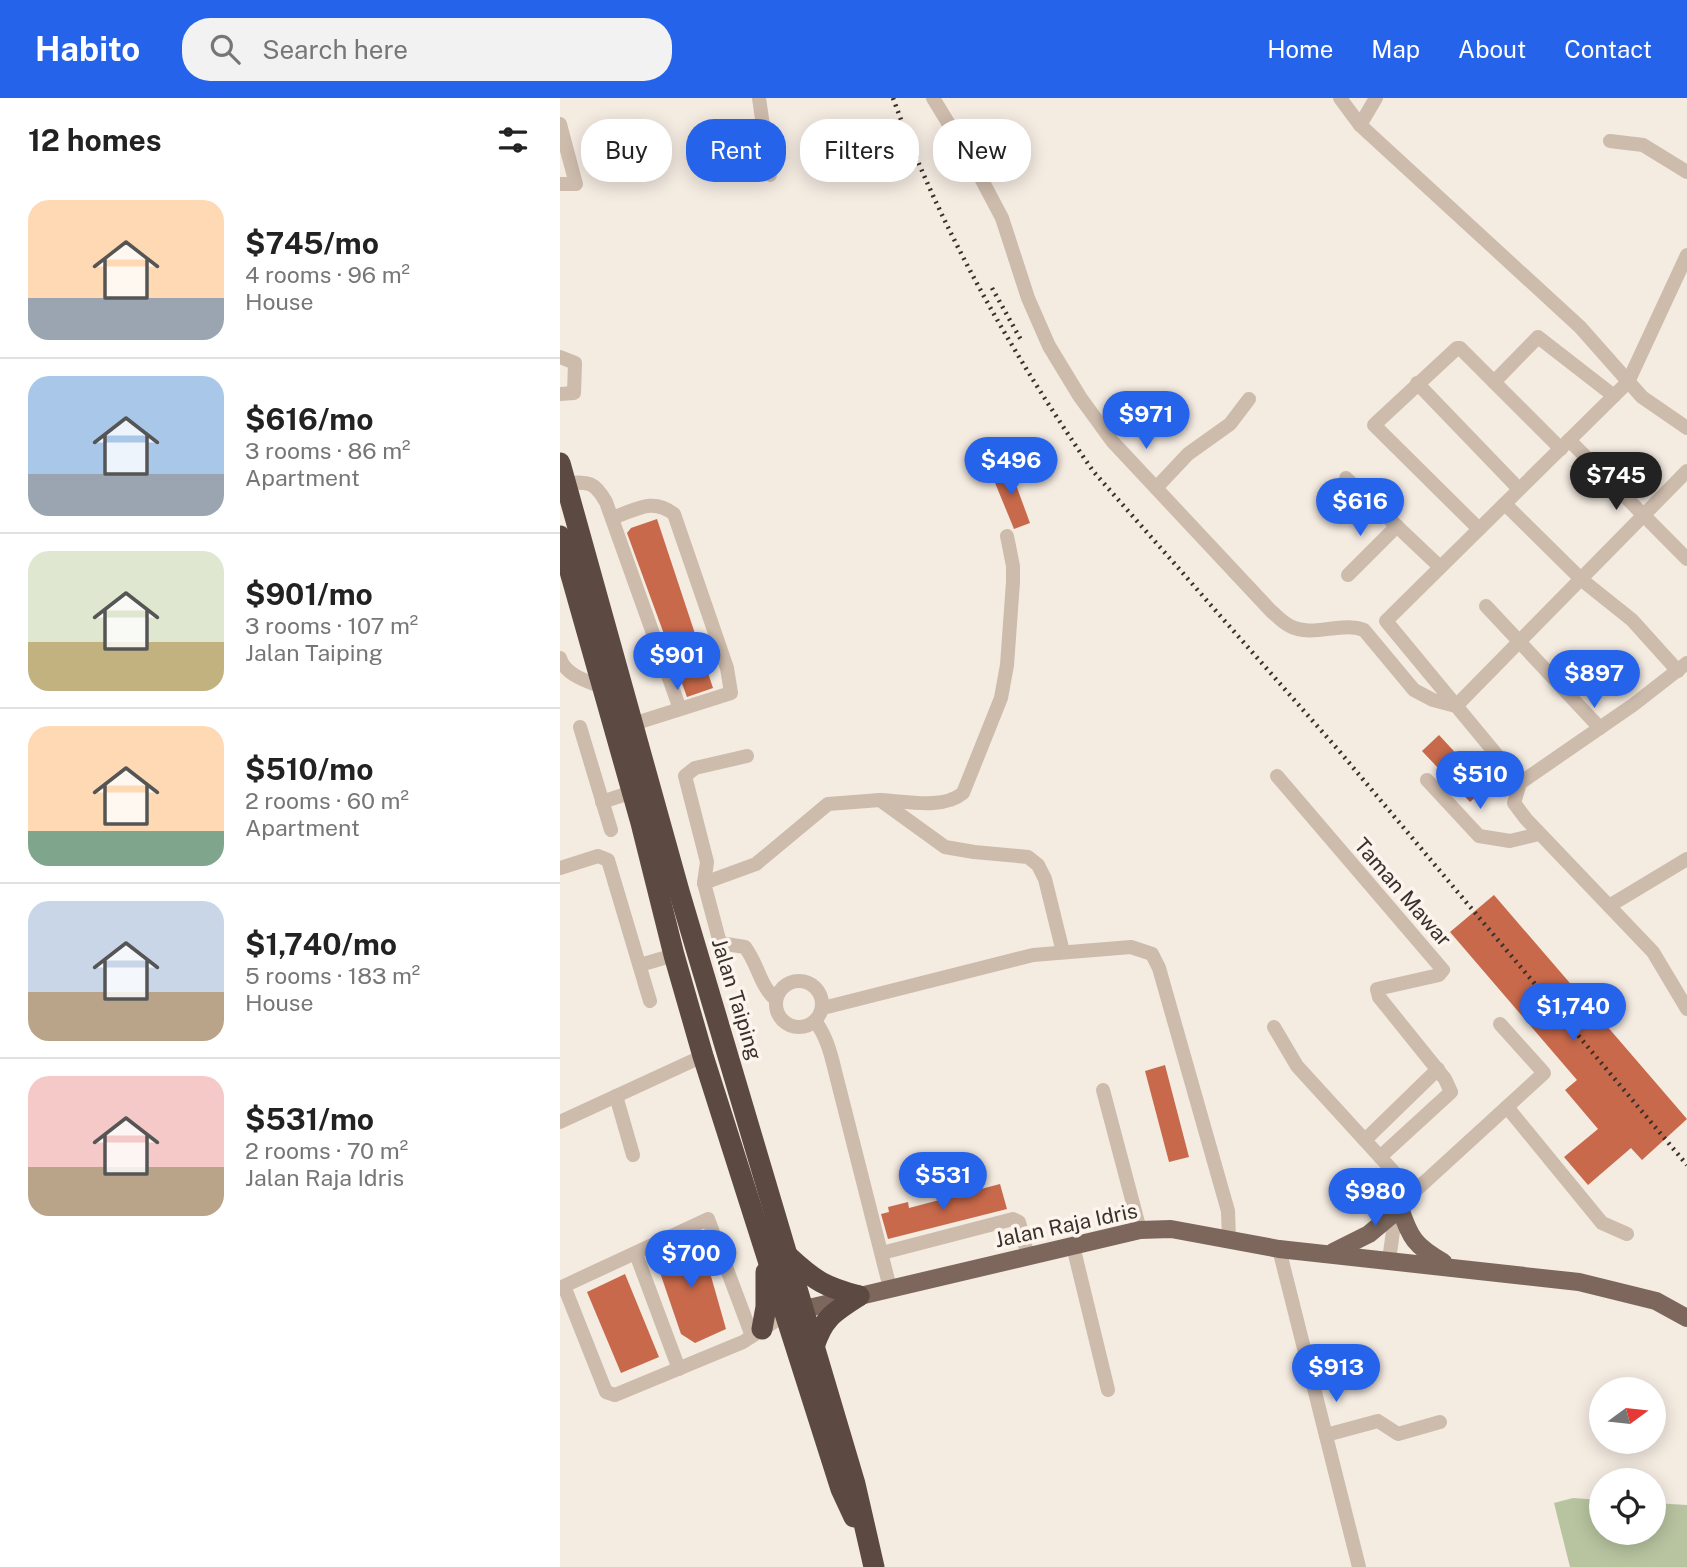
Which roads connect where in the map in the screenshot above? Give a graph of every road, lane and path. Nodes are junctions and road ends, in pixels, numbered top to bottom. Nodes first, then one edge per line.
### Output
1 (759, 98) edge
2 (933, 98) edge
3 (1340, 98) edge
4 (1376, 98) edge
5 (762, 119) edge
6 (560, 124) edge
7 (1360, 125) junction
8 (1610, 141) dead end
9 (1687, 172) edge
10 (560, 184) edge
11 (1687, 255) edge
12 (560, 357) edge
13 (1494, 382) junction
14 (1629, 382) junction
15 (1417, 383) junction
16 (560, 394) edge
17 (1614, 396) junction
18 (1249, 399) dead end
19 (1687, 428) edge
20 (1565, 445) junction
21 (1687, 471) edge
22 (563, 473) edge
23 (1346, 478) dead end
24 (1156, 488) junction
25 (1519, 489) junction
26 (1505, 504) junction
27 (1645, 516) junction
28 (612, 518) junction
29 (1396, 526) junction
30 (1479, 529) junction
31 (560, 536) edge
32 (1007, 536) dead end
33 (1687, 559) edge
34 (1440, 567) junction
35 (1348, 575) dead end
36 (1582, 580) junction
37 (1486, 606) dead end
38 (1386, 621) junction
39 (1364, 630) junction
40 (1520, 642) junction
41 (561, 663) edge
42 (1682, 667) edge
43 (603, 687) junction
44 (1456, 705) junction
45 (680, 709) junction
46 (633, 724) junction
47 (580, 727) dead end
48 (1600, 728) junction
49 (747, 756) dead end
50 (1277, 776) dead end
51 (1427, 780) dead end
52 (1520, 783) junction
53 (632, 792) junction
54 (880, 800) junction
55 (603, 802) junction
56 (611, 830) dead end
57 (1539, 834) junction
58 (1687, 859) edge
59 (560, 868) edge
60 (704, 883) junction
61 (679, 891) junction
62 (1609, 906) junction
63 (1063, 952) junction
64 (674, 955) junction
65 (640, 965) junction
66 (776, 1000) junction
67 (650, 1001) dead end
68 (1687, 1009) edge
69 (819, 1015) junction
70 (1500, 1024) dead end
71 (1274, 1027) dead end
72 (703, 1056) junction
73 (1438, 1069) junction
74 (1103, 1090) dead end
75 (616, 1096) junction
76 (1507, 1107) junction
77 (560, 1122) edge
78 (1365, 1140) junction
79 (633, 1155) dead end
80 (1380, 1157) junction
81 (1413, 1193) junction
82 (1400, 1208) junction
83 (1140, 1230) junction
84 (1627, 1234) dead end
85 (1229, 1239) junction
86 (1073, 1246) junction
87 (1279, 1249) junction
88 (766, 1252) junction
89 (883, 1253) junction
90 (636, 1254) junction
91 (1329, 1254) junction
92 (788, 1256) junction
93 (1028, 1256) junction
94 (1389, 1260) junction
95 (1451, 1267) junction
96 (890, 1288) junction
97 (859, 1296) junction
98 (795, 1311) junction
99 (1687, 1318) edge
100 (757, 1333) junction
101 (814, 1347) junction
102 (679, 1369) junction
103 (1108, 1390) dead end
104 (1440, 1422) dead end
105 (1326, 1435) junction
106 (871, 1557) edge
107 (1359, 1567) edge

1 - 5 street
2 - 24 street
3 - 7 street
4 - 7 street
6 - 10 street
7 - 14 street
8 - 9 street
11 - 14 street
12 - 16 street
13 - 15 street
13 - 17 street
13 - 20 street
14 - 17 street
14 - 19 street
15 - 25 street
15 - 30 street
17 - 20 street
18 - 24 street
20 - 25 street
20 - 27 street
21 - 27 street
22 - 28 street
22 - 46 highway, Jalan Taiping
23 - 29 street
24 - 39 street
25 - 26 street
26 - 30 street
26 - 36 street
27 - 33 street
27 - 36 street
28 - 45 street
28 - 45 street
29 - 34 street
29 - 35 street
30 - 34 street
31 - 43 highway, Jalan Taiping
32 - 54 street
34 - 38 street
36 - 40 street
36 - 42 street
37 - 40 street
38 - 39 street
38 - 44 street
39 - 44 street
40 - 44 street
40 - 48 street
41 - 43 street
42 - 48 street
43 - 53 highway, Jalan Taiping
44 - 52 street
45 - 46 street
46 - 61 highway, Jalan Taiping
47 - 55 street
48 - 52 street
49 - 60 street
50 - 73 street, Taman Mawar
51 - 57 street
52 - 57 street
53 - 55 street
53 - 64 highway, Jalan Taiping
54 - 60 street
54 - 63 street
55 - 56 street
57 - 62 street
58 - 62 street
59 - 65 street
60 - 66 street
61 - 64 highway
61 - 92 highway, Jalan Taiping
62 - 68 street
63 - 69 street
63 - 85 street
64 - 65 street
64 - 72 highway, Jalan Taiping
65 - 67 street
66 - 69 street
66 - 69 street
69 - 89 street
70 - 76 street
71 - 78 street
72 - 75 street
72 - 88 highway, Jalan Taiping
73 - 78 street
73 - 80 street, Taman Mawar
74 - 83 street
75 - 77 street
75 - 79 street
76 - 81 street
76 - 84 street
78 - 80 street
80 - 81 street
81 - 82 street
82 - 91 main road
82 - 94 street
82 - 95 main road
83 - 85 main road, Jalan Raja Idris
83 - 86 main road, Jalan Raja Idris
85 - 87 main road, Jalan Raja Idris
86 - 93 main road, Jalan Raja Idris
86 - 103 street
87 - 91 main road, Jalan Raja Idris
87 - 105 street
88 - 98 highway, Jalan Taiping
88 - 100 highway
89 - 93 street
89 - 96 street
90 - 100 street
90 - 102 street
90 - 102 street
91 - 94 main road, Jalan Raja Idris
92 - 97 highway
92 - 98 highway, Jalan Taiping
93 - 96 main road, Jalan Raja Idris
94 - 95 main road, Jalan Raja Idris
95 - 99 main road, Jalan Raja Idris
96 - 97 main road, Jalan Raja Idris
97 - 98 main road, Jalan Raja Idris
97 - 101 highway
98 - 100 street
98 - 101 highway, Jalan Taiping
98 - 106 highway, Jalan Taiping
100 - 102 street
101 - 106 highway, Jalan Taiping
104 - 105 street
105 - 107 street

